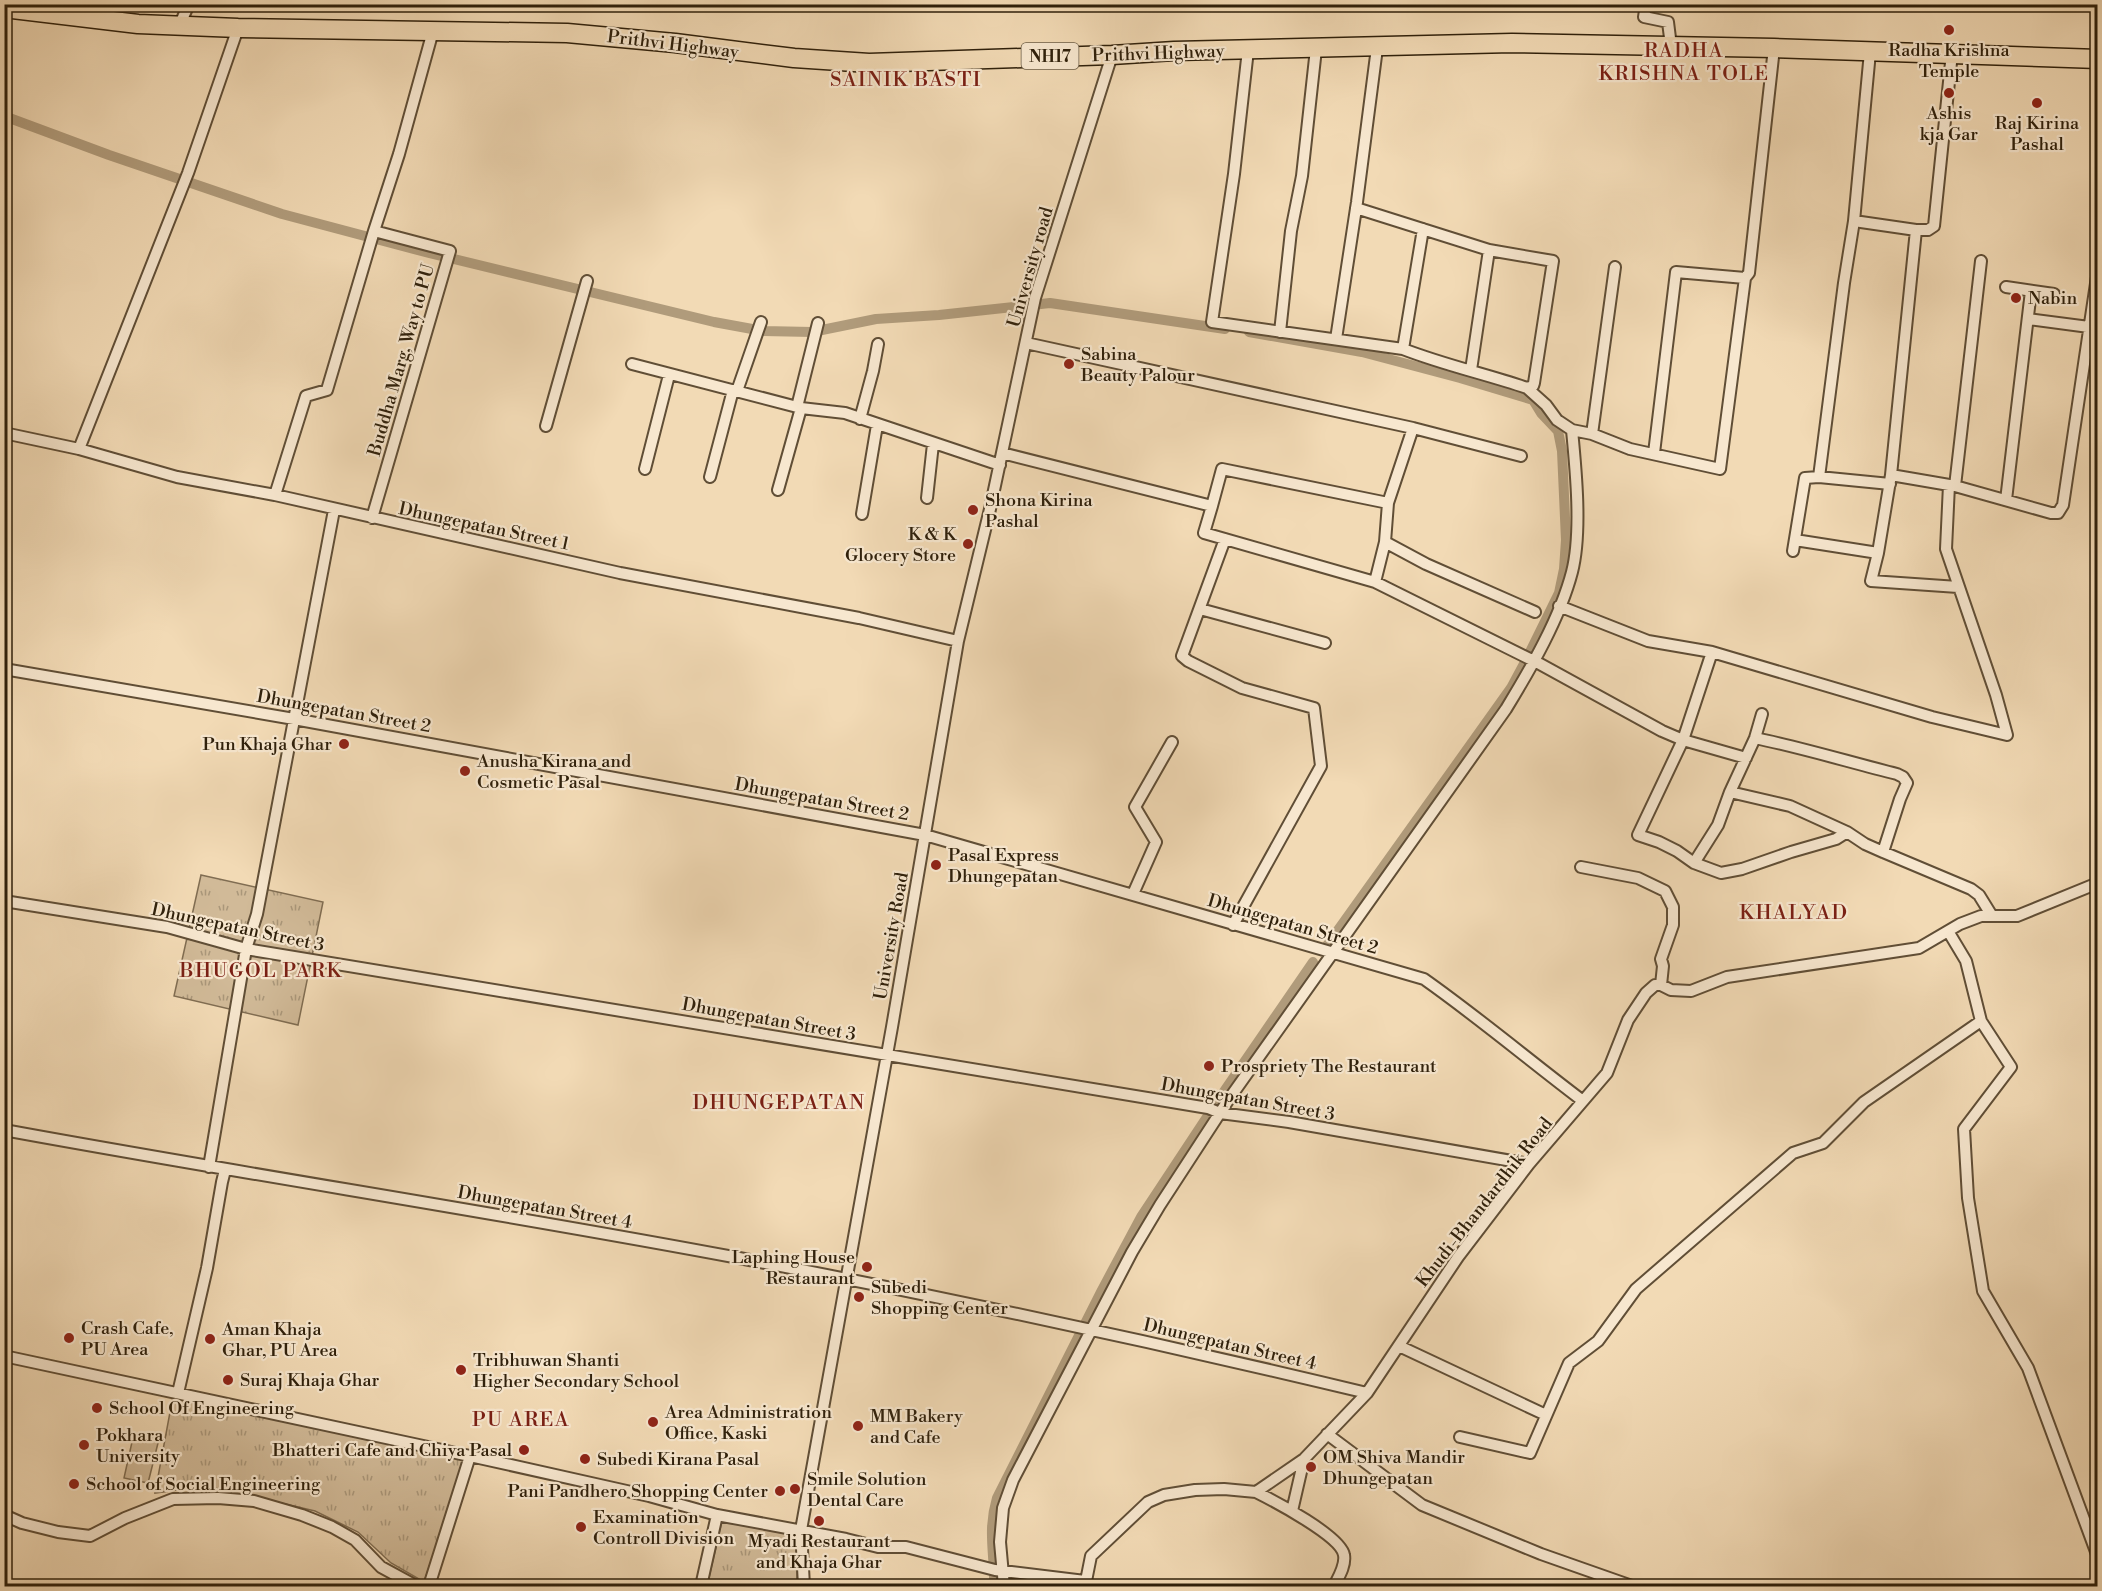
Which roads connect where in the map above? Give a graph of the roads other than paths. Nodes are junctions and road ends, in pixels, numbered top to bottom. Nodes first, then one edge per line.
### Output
1 (189, 4) edge
2 (1646, 4) edge
3 (4, 8) edge
4 (179, 26) junction
5 (238, 28) junction
6 (433, 32) junction
7 (1671, 46) junction
8 (1377, 48) junction
9 (1774, 48) junction
10 (1316, 49) junction
11 (1248, 50) junction
12 (1870, 52) junction
13 (1952, 53) junction
14 (1113, 55) junction
15 (2097, 58) edge
16 (1356, 208) junction
17 (1854, 221) junction
18 (1423, 230) junction
19 (1916, 230) junction
20 (374, 231) junction
21 (1489, 250) junction
22 (1981, 261) dead end
23 (1615, 267) dead end
24 (2097, 270) edge
25 (1745, 278) junction
26 (587, 281) dead end
27 (2006, 287) dead end
28 (2031, 291) junction
29 (2054, 294) dead end
30 (2028, 319) junction
31 (761, 322) dead end
32 (818, 323) dead end
33 (2089, 327) junction
34 (1280, 332) junction
35 (1336, 339) junction
36 (1026, 343) junction
37 (878, 344) dead end
38 (1404, 349) junction
39 (632, 364) dead end
40 (1471, 370) junction
41 (669, 375) junction
42 (1527, 388) junction
43 (735, 391) junction
44 (799, 407) junction
45 (860, 419) junction
46 (877, 425) junction
47 (546, 426) dead end
48 (1413, 428) junction
49 (1572, 430) junction
50 (4, 433) edge
51 (1592, 434) junction
52 (933, 444) junction
53 (79, 449) junction
54 (1002, 453) junction
55 (1654, 453) junction
56 (1521, 456) dead end
57 (1000, 465) junction
58 (645, 470) dead end
59 (710, 477) dead end
60 (1819, 477) junction
61 (1890, 480) junction
62 (1952, 485) junction
63 (778, 490) dead end
64 (994, 491) joint
65 (275, 495) junction
66 (927, 498) dead end
67 (2006, 500) junction
68 (1388, 503) junction
69 (1212, 506) junction
70 (334, 510) junction
71 (862, 514) dead end
72 (372, 518) junction
73 (1225, 539) junction
74 (1385, 542) junction
75 (1878, 553) junction
76 (1375, 582) junction
77 (1958, 587) junction
78 (1559, 606) junction
79 (1200, 609) junction
80 (1535, 612) dead end
81 (958, 641) junction
82 (1325, 644) dead end
83 (1712, 652) junction
84 (1535, 661) junction
85 (4, 669) edge
86 (1762, 714) dead end
87 (294, 719) junction
88 (1755, 738) junction
89 (1683, 740) junction
90 (1172, 741) dead end
91 (1746, 758) junction
92 (1730, 792) junction
93 (1846, 831) junction
94 (925, 835) junction
95 (1883, 852) junction
96 (1694, 863) junction
97 (1581, 867) dead end
98 (2097, 883) edge
99 (1133, 894) junction
100 (4, 901) edge
101 (1992, 916) junction
102 (1233, 925) junction
103 (1953, 928) junction
104 (246, 949) junction
105 (1332, 953) junction
106 (1661, 985) junction
107 (1982, 1021) junction
108 (887, 1056) junction
109 (1583, 1101) junction
110 (1220, 1113) junction
111 (4, 1130) edge
112 (1529, 1164) junction
113 (209, 1167) junction
114 (225, 1170) junction
115 (846, 1280) junction
116 (1085, 1329) junction
117 (1400, 1346) junction
118 (4, 1356) edge
119 (178, 1393) junction
120 (1366, 1393) junction
121 (1546, 1415) junction
122 (1327, 1434) junction
123 (1460, 1437) dead end
124 (470, 1456) junction
125 (1304, 1459) junction
126 (1256, 1492) junction
127 (1292, 1511) junction
128 (4, 1515) edge
129 (717, 1515) junction
130 (801, 1530) junction
131 (2097, 1557) edge
132 (1003, 1572) junction
133 (1085, 1584) edge
134 (416, 1587) edge
135 (429, 1587) edge
136 (701, 1587) edge
137 (804, 1587) edge
138 (1004, 1587) edge
139 (1334, 1587) edge
140 (1632, 1587) edge

1 - 4 street
2 - 7 street
3 - 4 highway, Prithvi Highway / NH17
4 - 5 highway, Prithvi Highway / NH17
5 - 6 highway, Prithvi Highway / NH17
5 - 53 street
6 - 14 highway, Prithvi Highway / NH17
6 - 20 street
7 - 8 highway, Prithvi Highway / NH17
7 - 9 highway, Prithvi Highway / NH17
8 - 10 highway, Prithvi Highway / NH17
8 - 16 street
9 - 12 highway, Prithvi Highway / NH17
9 - 25 street
10 - 11 highway, Prithvi Highway / NH17
10 - 34 street
11 - 14 highway, Prithvi Highway / NH17
11 - 34 street
12 - 13 highway, Prithvi Highway / NH17
12 - 17 street
13 - 15 highway, Prithvi Highway / NH17
13 - 19 street
14 - 36 street, University road
16 - 18 street
16 - 35 street
17 - 19 street
17 - 60 street
18 - 21 street
18 - 38 street
19 - 61 street
20 - 65 street
20 - 72 street, Buddha Marg, Way to PU
21 - 40 street
21 - 42 street
22 - 62 street
23 - 51 street
24 - 33 street
25 - 55 street
25 - 55 street
26 - 47 street
27 - 28 street
28 - 29 street
28 - 30 street
30 - 33 street
30 - 67 street
31 - 43 street
32 - 44 street
33 - 67 street
34 - 35 street
35 - 38 street
36 - 48 street
36 - 54 street, University road
37 - 45 street
38 - 40 street
39 - 41 street
40 - 42 street
41 - 43 street
41 - 58 street
42 - 49 street
43 - 44 street
43 - 59 street
44 - 45 street
44 - 63 street
45 - 46 street
46 - 52 street
46 - 71 street
48 - 56 street
48 - 68 street
49 - 51 street
49 - 78 street
50 - 53 street, Dhungepatan Street 1
51 - 55 street
52 - 57 street
52 - 66 street
53 - 65 street, Dhungepatan Street 1
54 - 57 street, University road
54 - 69 street
57 - 64 street, University road
60 - 61 street
60 - 75 street
61 - 62 street
61 - 75 street
62 - 67 street
62 - 77 street
64 - 81 street, University Road
65 - 70 street, Dhungepatan Street 1
68 - 69 street
68 - 74 street
69 - 73 street
70 - 72 street, Dhungepatan Street 1
70 - 87 street
72 - 81 street, Dhungepatan Street 1
73 - 76 street
73 - 79 street
74 - 76 street
74 - 80 street
75 - 77 street
76 - 84 street
77 - 83 street
78 - 83 street
78 - 84 street
79 - 82 street
79 - 102 street
81 - 94 street, University Road
83 - 89 street
84 - 89 street
84 - 105 street
85 - 87 street, Dhungepatan Street 2
86 - 88 street
87 - 94 street, Dhungepatan Street 2
87 - 104 street
88 - 91 street
88 - 95 street
89 - 91 street
89 - 96 street
90 - 99 street
91 - 92 street
92 - 93 street
92 - 96 street
93 - 95 street
93 - 96 street
94 - 99 street, Dhungepatan Street 2
94 - 108 street, University Road
95 - 101 street
97 - 106 street
98 - 101 street
99 - 102 street, Dhungepatan Street 2
100 - 104 street, Dhungepatan Street 3
101 - 103 street
102 - 105 street, Dhungepatan Street 2
103 - 106 street
103 - 107 street
104 - 108 street, Dhungepatan Street 3
104 - 113 street
105 - 109 street, Dhungepatan Street 2
105 - 110 street
106 - 109 street, Khudi-Bhandardhik Road
107 - 121 street
107 - 131 street
108 - 110 street, Dhungepatan Street 3
108 - 115 street, University Road
109 - 112 street, Khudi-Bhandardhik Road
110 - 112 street, Dhungepatan Street 3
110 - 116 street
111 - 113 street, Dhungepatan Street 4
112 - 117 street, Khudi-Bhandardhik Road
113 - 114 street, Dhungepatan Street 4
114 - 115 street, Dhungepatan Street 4
114 - 119 street
115 - 116 street, Dhungepatan Street 4
115 - 130 street, University Road
116 - 120 street, Dhungepatan Street 4
116 - 132 street
117 - 120 street, Khudi-Bhandardhik Road
117 - 121 street
118 - 119 street
119 - 124 street
120 - 122 street, Khudi-Bhandardhik Road
121 - 123 street
122 - 125 street, Khudi-Bhandardhik Road
122 - 140 street
124 - 129 street
124 - 135 street
125 - 126 street, Khudi-Bhandardhik Road
125 - 127 street
126 - 127 street
126 - 133 street
127 - 139 street
128 - 134 street
129 - 130 street
129 - 136 street
130 - 132 street
130 - 137 street, University Road
132 - 133 street
132 - 138 street

